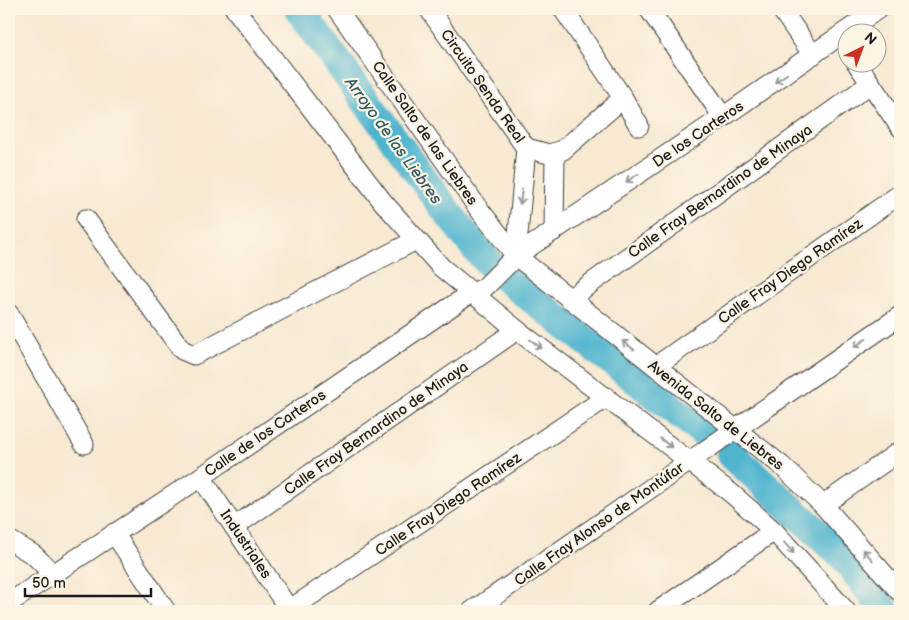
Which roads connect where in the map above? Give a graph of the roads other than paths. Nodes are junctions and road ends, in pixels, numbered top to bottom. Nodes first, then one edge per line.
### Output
1 (235, 9) edge
2 (337, 9) edge
3 (429, 9) edge
4 (563, 9) edge
5 (650, 9) edge
6 (781, 9) edge
7 (878, 9) edge
8 (864, 22) edge
9 (836, 45) edge
10 (813, 55) junction
11 (862, 72) edge
12 (870, 84) junction
13 (624, 98) junction
14 (723, 117) junction
15 (639, 126) dead end
16 (900, 127) edge
17 (526, 148) junction
18 (555, 153) junction
19 (900, 194) edge
20 (86, 219) dead end
21 (554, 231) junction
22 (416, 240) junction
23 (511, 260) junction
24 (477, 290) junction
25 (570, 299) junction
26 (9, 314) edge
27 (900, 316) edge
28 (517, 330) junction
29 (656, 366) junction
30 (608, 397) junction
31 (730, 432) junction
32 (84, 444) dead end
33 (900, 451) edge
34 (693, 459) junction
35 (201, 477) junction
36 (823, 505) junction
37 (234, 527) junction
38 (774, 531) junction
39 (114, 533) junction
40 (9, 540) edge
41 (53, 574) junction
42 (898, 585) edge
43 (9, 603) edge
44 (166, 611) edge
45 (290, 611) edge
46 (472, 611) edge
47 (658, 611) edge
48 (846, 611) edge

1 - 22 street
2 - 23 street, Calle Salto de las Liebres
3 - 17 street, Circuito Senda Real
4 - 13 street
5 - 14 street
6 - 10 street
7 - 8 street, De los Carteros
9 - 10 street, De los Carteros
10 -> 14 street, De los Carteros
11 - 12 street
12 - 16 street
12 - 25 street, Calle Fray Bernardino de Minaya
13 - 15 street
13 - 18 street
14 -> 21 street, De los Carteros
17 - 18 street
17 -> 23 street, Circuito Senda Real
18 - 21 street
19 - 29 street, Calle Fray Diego Ramírez
20 - 22 street
21 - 23 street, De los Carteros
22 - 24 street
23 - 24 street, Calle de los Carteros
23 - 25 street, Avenida Salto de Liebres
24 - 28 street
24 - 35 street, Calle de los Carteros
29 -> 25 street, Avenida Salto de Liebres
26 - 32 street
27 -> 31 street, Calle Fray Alonso de Montúfar
28 -> 30 street
28 - 37 street, Calle Fray Bernardino de Minaya
29 - 31 street, Avenida Salto de Liebres
30 -> 34 street
30 - 45 street, Calle Fray Diego Ramírez
31 - 34 street, Calle Fray Alonso de Montúfar
31 - 36 street, Avenida Salto de Liebres
33 - 36 street
34 - 38 street
34 - 46 street, Calle Fray Alonso de Montúfar
35 - 37 street, Industriales
35 - 39 street, Calle de los Carteros
42 -> 36 street, Avenida Salto de Liebres
37 - 45 street, Industriales
38 - 47 street
38 -> 48 street
39 - 41 street, Calle de los Carteros
39 - 44 street
40 - 41 street
41 - 43 street, Calle de los Carteros

